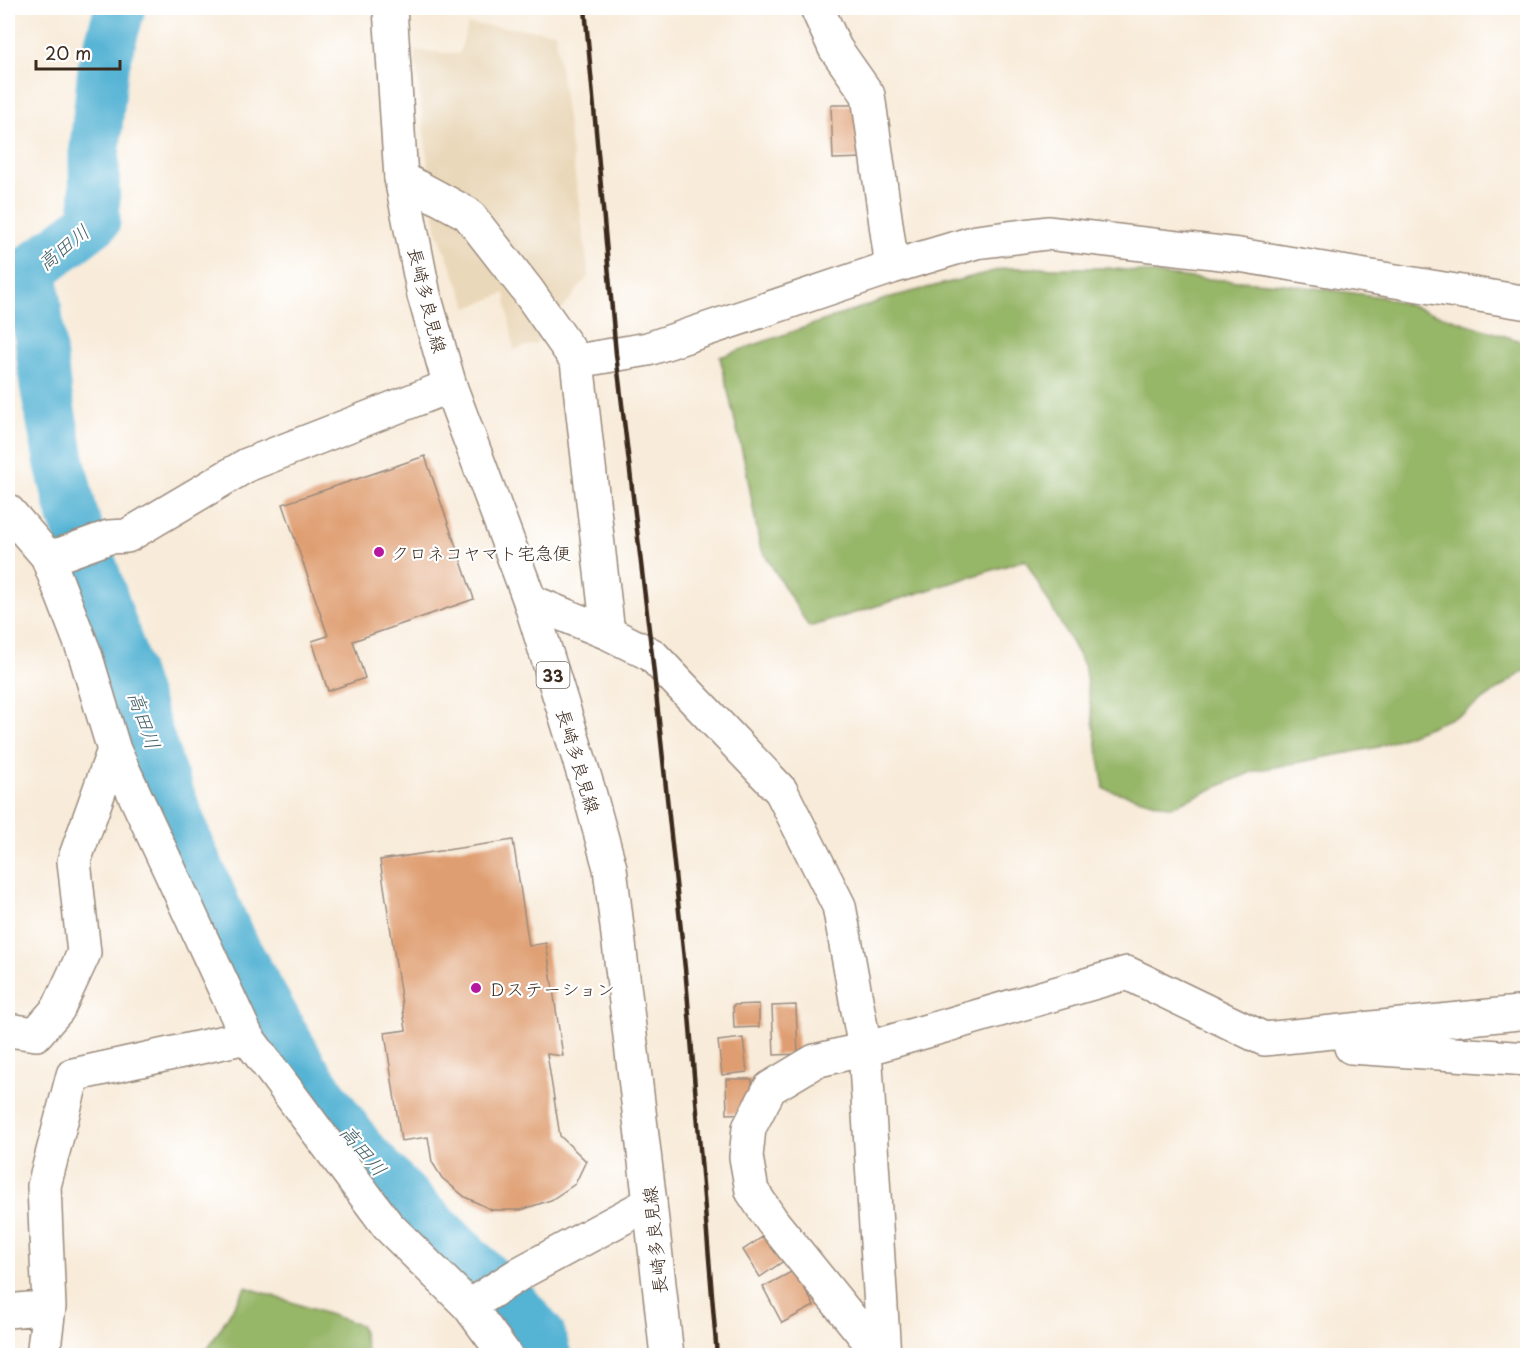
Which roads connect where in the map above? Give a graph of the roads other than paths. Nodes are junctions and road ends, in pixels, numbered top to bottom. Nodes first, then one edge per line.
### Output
1 (390, 8) edge
2 (817, 8) edge
3 (401, 178) junction
4 (892, 267) junction
5 (1527, 303) edge
6 (577, 361) junction
7 (450, 386) junction
8 (8, 511) edge
9 (55, 555) junction
10 (530, 601) junction
11 (608, 633) junction
12 (114, 750) junction
13 (1527, 1012) edge
14 (8, 1030) edge
15 (1347, 1030) junction
16 (246, 1037) junction
17 (865, 1049) junction
18 (1527, 1059) edge
19 (650, 1203) junction
20 (469, 1306) junction
21 (49, 1307) junction
22 (8, 1311) edge
23 (43, 1356) edge
24 (506, 1356) edge
25 (667, 1356) edge
26 (883, 1356) edge

1 - 3 street, 長崎多良見線 / 33
2 - 4 street
3 - 6 street
3 - 7 street, 長崎多良見線 / 33
4 - 5 street
4 - 6 street
6 - 11 street
7 - 9 street
7 - 10 street, 長崎多良見線 / 33
8 - 9 street
9 - 12 street
10 - 11 street
10 - 19 street, 長崎多良見線 / 33
11 - 17 street
12 - 14 street
12 - 16 street
13 - 15 street
15 - 17 street
15 - 18 street
16 - 20 street
16 - 21 street
17 - 26 street
17 - 26 street
19 - 20 street
19 - 25 street, 長崎多良見線 / 33
20 - 24 street
21 - 22 street
21 - 23 street

